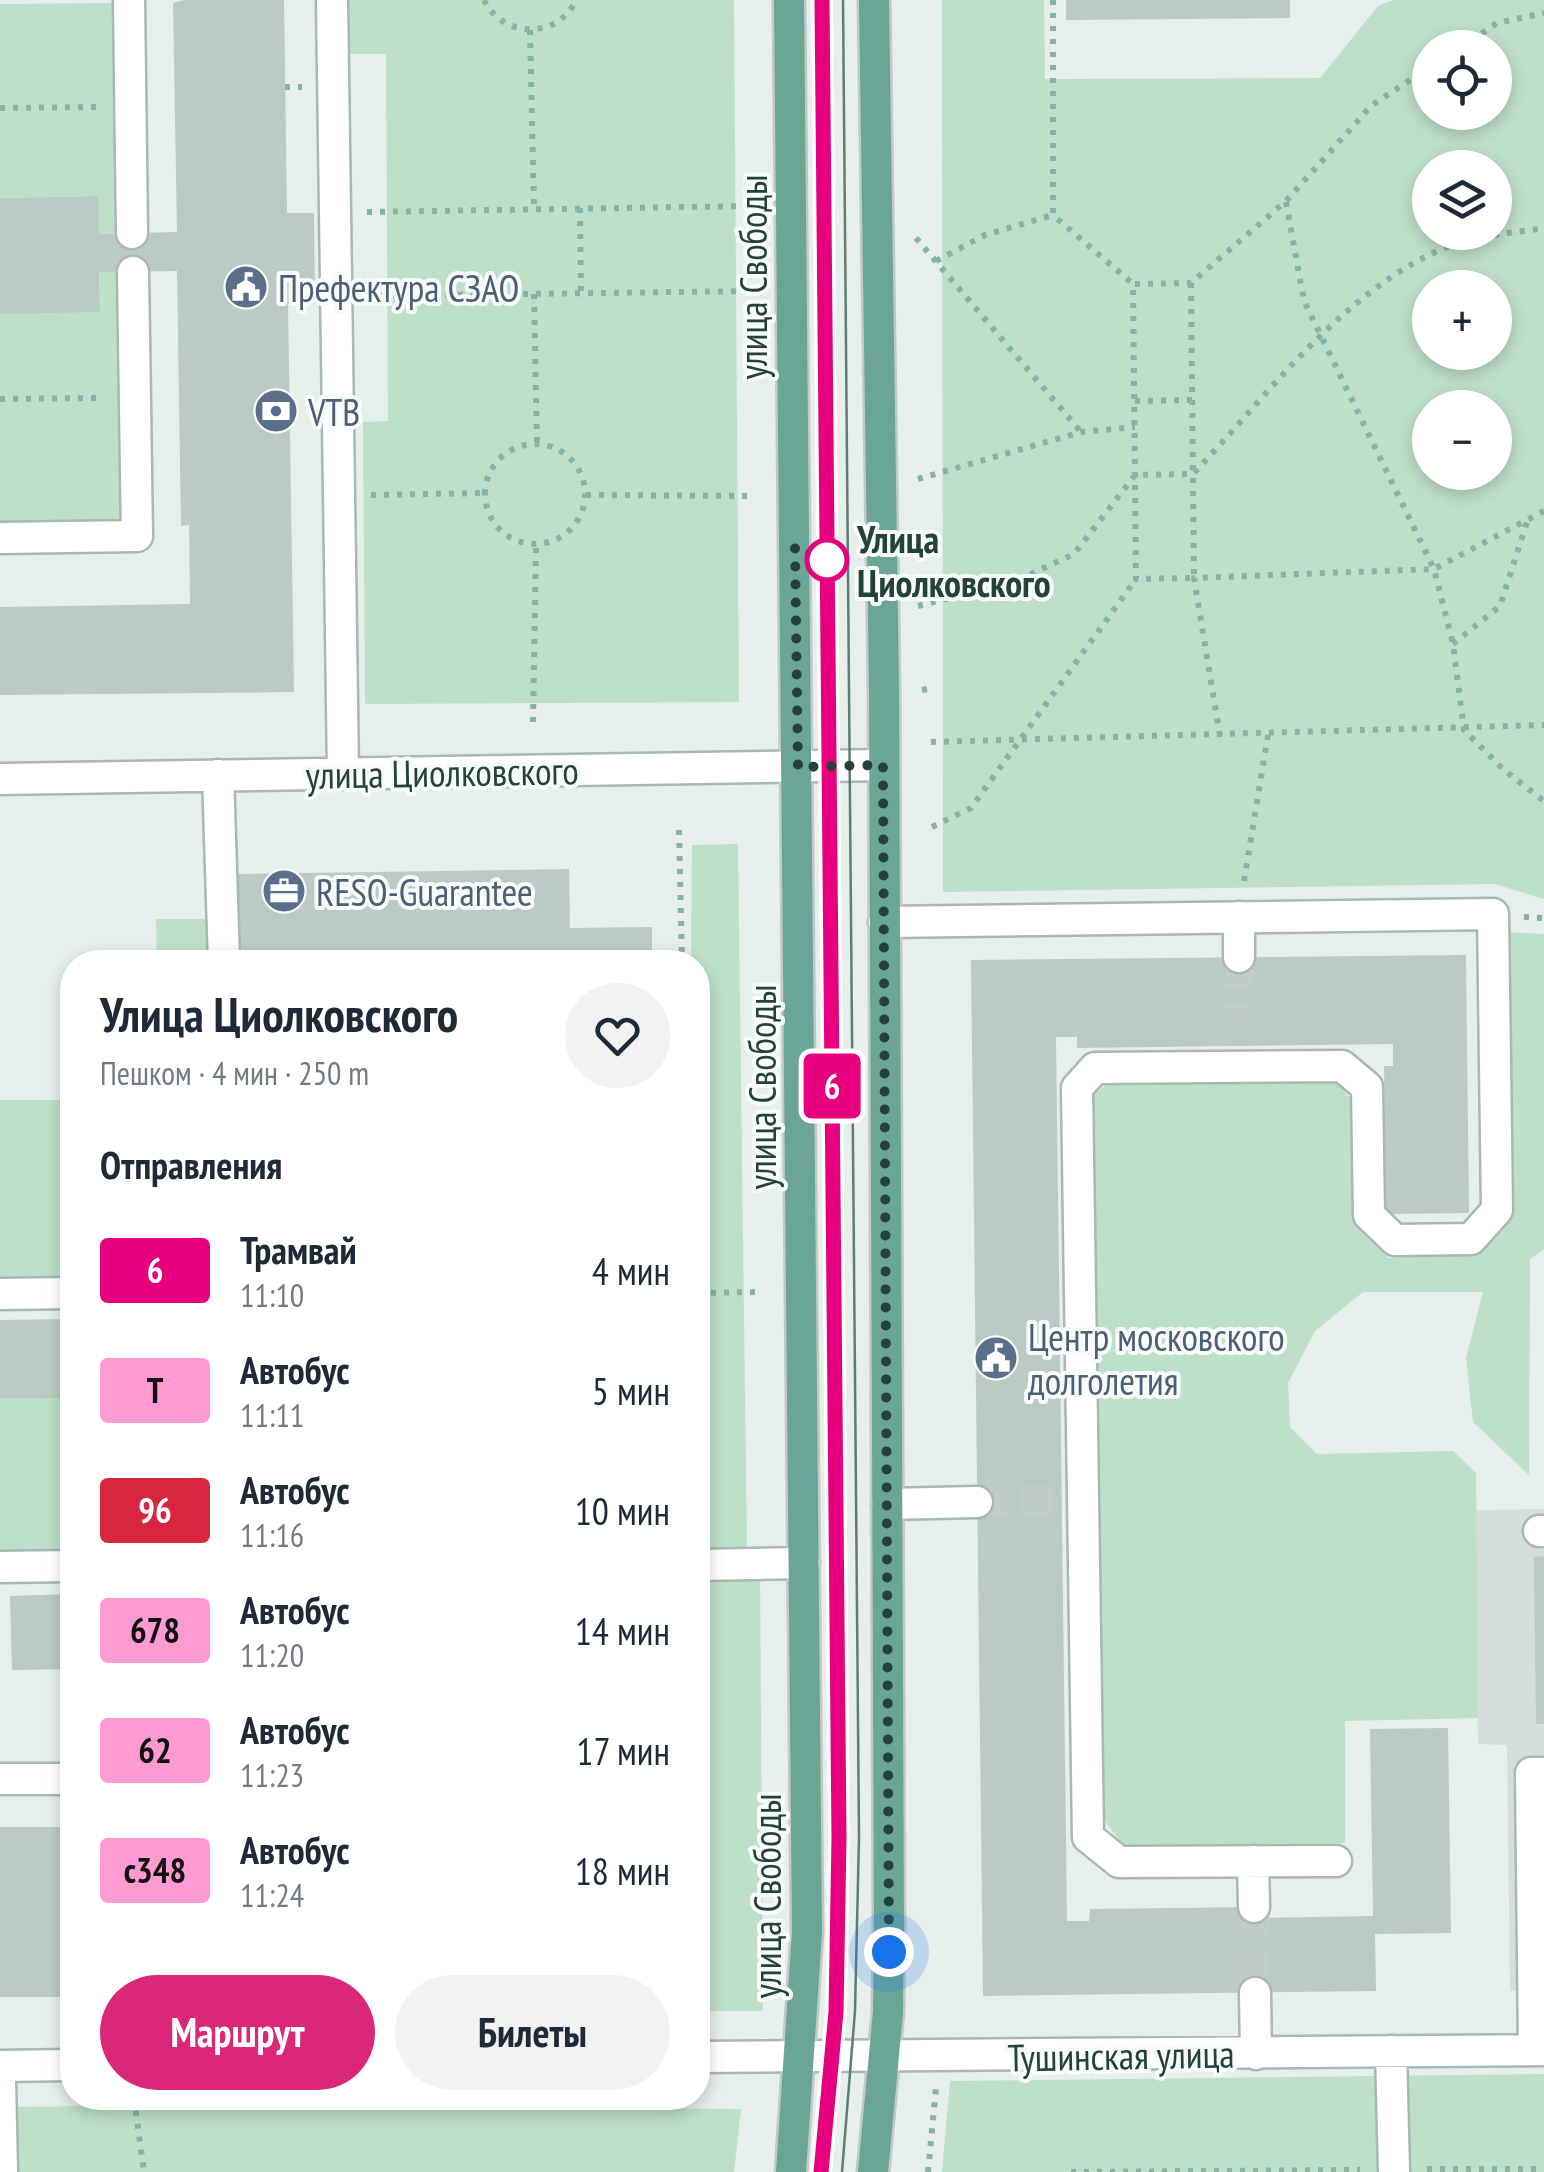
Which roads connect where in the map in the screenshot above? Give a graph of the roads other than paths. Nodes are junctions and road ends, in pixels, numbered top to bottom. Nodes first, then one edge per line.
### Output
1 (129, 0) edge
2 (332, 0) edge
3 (789, 0) edge
4 (874, 0) edge
5 (132, 233) dead end
6 (133, 272) dead end
7 (0, 538) edge
8 (883, 765) junction
9 (798, 767) junction
10 (343, 774) junction
11 (218, 775) junction
12 (0, 779) edge
13 (1239, 917) junction
14 (884, 922) junction
15 (224, 950) edge
16 (1239, 957) tunnel mouth
17 (60, 1293) edge
18 (0, 1294) edge
19 (978, 1502) tunnel mouth
20 (886, 1504) junction
21 (804, 1563) junction
22 (710, 1565) edge
23 (0, 1566) edge
24 (60, 1566) edge
25 (1544, 1773) edge
26 (0, 1779) edge
27 (60, 1779) edge
28 (1336, 1860) dead end
29 (1253, 1861) junction
30 (1254, 1907) tunnel mouth
31 (1255, 1993) tunnel mouth
32 (1539, 2050) edge
33 (1392, 2052) junction
34 (1256, 2054) junction
35 (802, 2056) junction
36 (710, 2057) edge
37 (885, 2058) junction
38 (60, 2065) edge
39 (0, 2066) edge
40 (0, 2080) edge
41 (1394, 2171) edge
42 (2, 2172) edge
43 (791, 2172) edge
44 (873, 2172) edge

1 - 5 street
2 - 10 street
3 - 9 main road, улица Свободы
4 - 8 main road
6 - 7 street
8 - 9 street, улица Циолковского
8 - 14 main road
9 - 10 street, улица Циолковского
9 - 21 main road, улица Свободы
10 - 11 street, улица Циолковского
11 - 12 street, улица Циолковского
11 - 15 street
13 - 14 street
13 - 16 street
13 - 29 street
14 - 20 main road
17 - 18 street
19 - 20 street
20 - 37 main road
21 - 22 street
21 - 35 main road, улица Свободы
23 - 24 street
25 - 32 street
26 - 27 street
28 - 29 street
29 - 30 street
31 - 34 street
32 - 33 street, Тушинская улица
33 - 34 street, Тушинская улица
33 - 41 street
34 - 37 street, Тушинская улица
35 - 36 street, Тушинская улица
35 - 37 street, Тушинская улица
35 - 43 main road, улица Свободы
37 - 44 main road
38 - 39 street
40 - 42 street

